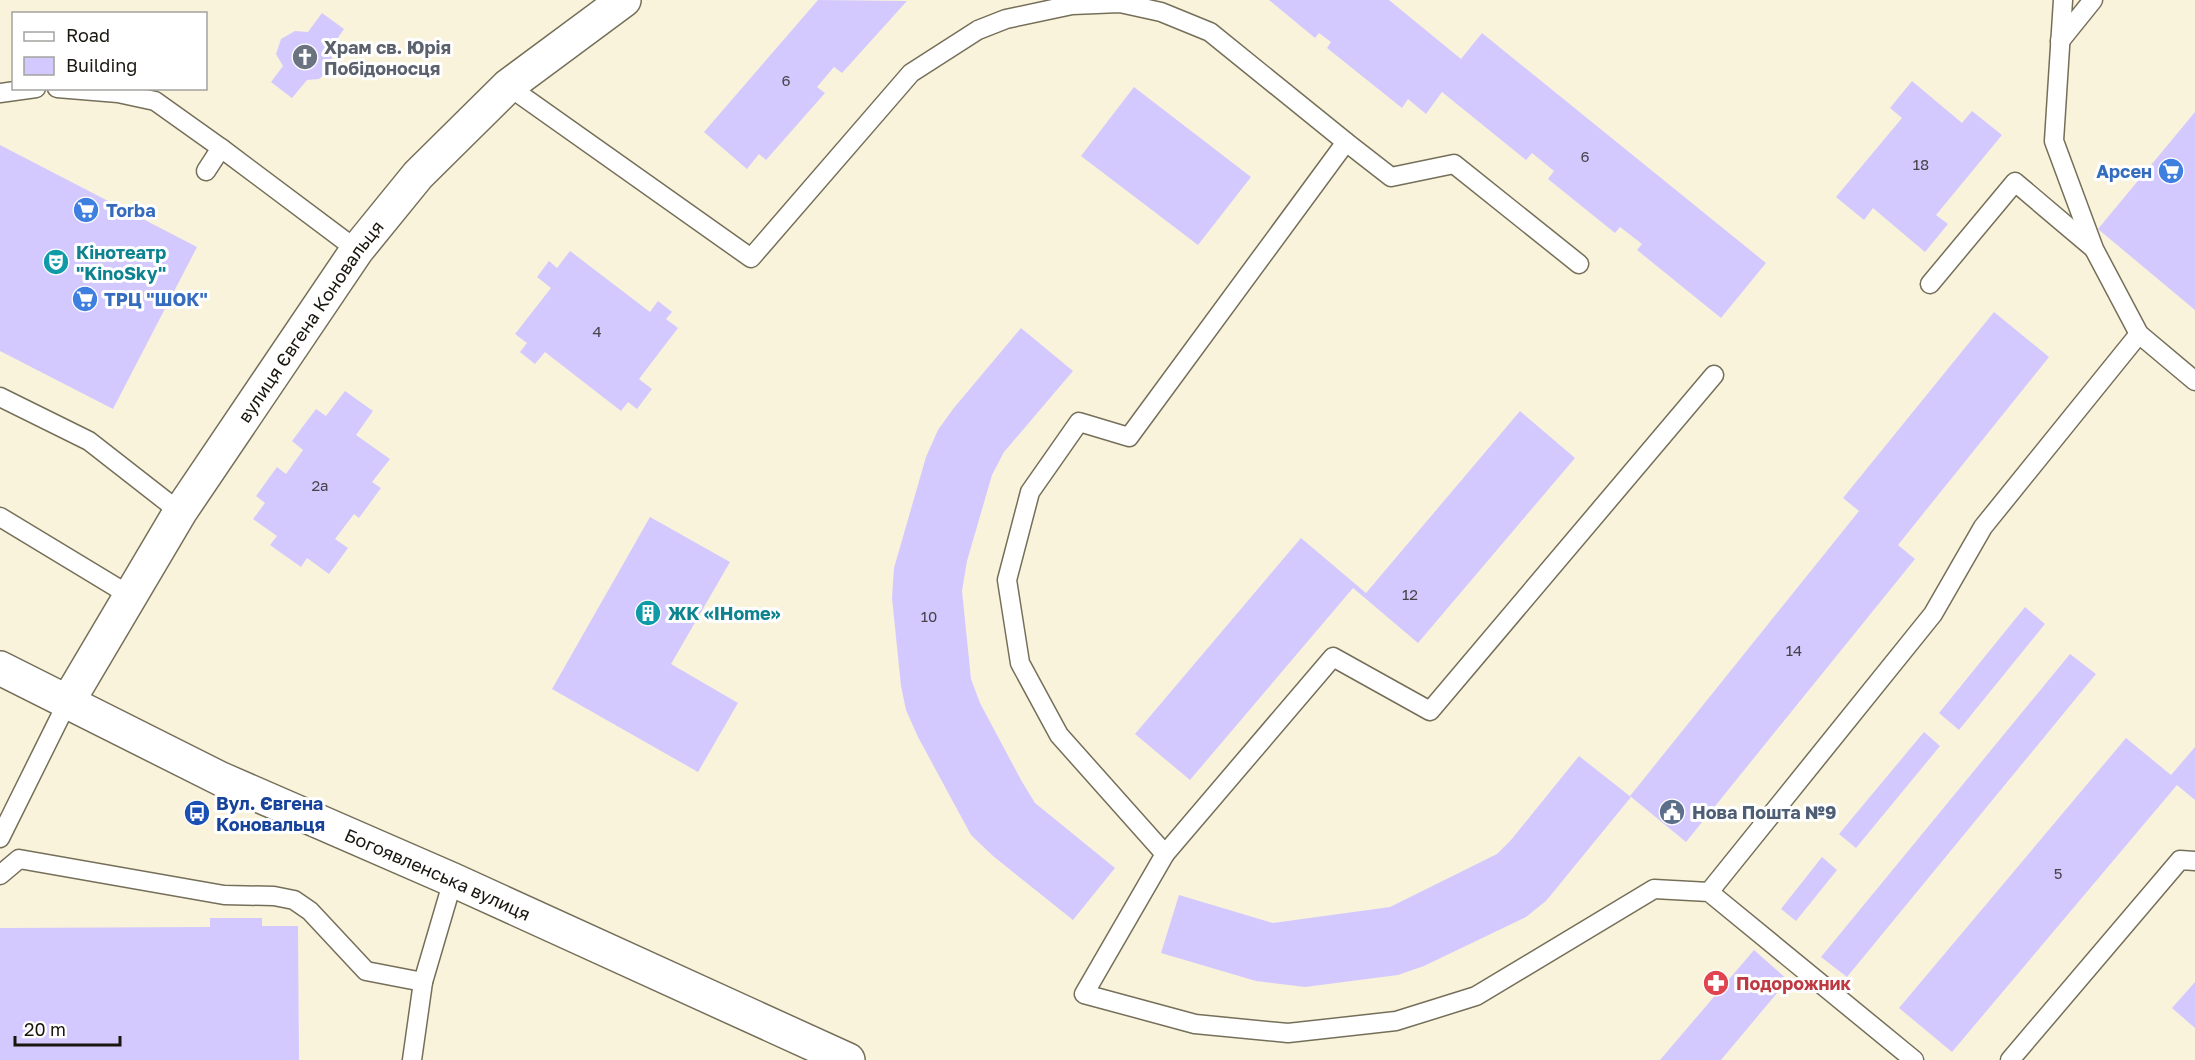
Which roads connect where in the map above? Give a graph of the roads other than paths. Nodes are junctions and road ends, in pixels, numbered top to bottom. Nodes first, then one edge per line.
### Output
1 (624, 0) edge
2 (2063, 0) edge
3 (2093, 0) edge
4 (2060, 41) junction
5 (508, 86) junction
6 (22, 90) edge
7 (81, 90) edge
8 (0, 93) edge
9 (1346, 142) junction
10 (221, 148) junction
11 (206, 171) dead end
12 (2094, 249) junction
13 (357, 250) junction
14 (1580, 264) dead end
15 (1930, 284) dead end
16 (2139, 334) junction
17 (1714, 375) dead end
18 (2195, 381) edge
19 (0, 397) edge
20 (180, 512) junction
21 (0, 517) edge
22 (129, 595) junction
23 (0, 668) edge
24 (67, 703) junction
25 (0, 838) edge
26 (1165, 854) junction
27 (2195, 861) edge
28 (0, 875) edge
29 (453, 880) junction
30 (1709, 892) junction
31 (423, 982) junction
32 (412, 1060) edge
33 (848, 1060) edge
34 (1914, 1060) edge
35 (2010, 1060) edge

1 - 5 street, вулиця Євгена Коновальця
2 - 4 lane
3 - 4 lane
4 - 12 lane
5 - 9 lane
5 - 13 street, вулиця Євгена Коновальця
6 - 8 lane
7 - 10 lane
9 - 14 lane
9 - 26 lane
10 - 11 lane
10 - 13 lane
12 - 15 lane
12 - 16 lane
13 - 20 street, вулиця Євгена Коновальця
16 - 18 lane
16 - 30 lane
17 - 26 lane
19 - 20 lane
20 - 22 street, вулиця Євгена Коновальця
21 - 22 lane
22 - 24 street, вулиця Євгена Коновальця
23 - 24 street, Богоявленська вулиця
24 - 25 lane
24 - 29 street, Богоявленська вулиця
26 - 30 lane
27 - 35 lane
28 - 31 lane
29 - 31 lane
29 - 33 street, Богоявленська вулиця
30 - 34 lane
31 - 32 lane

